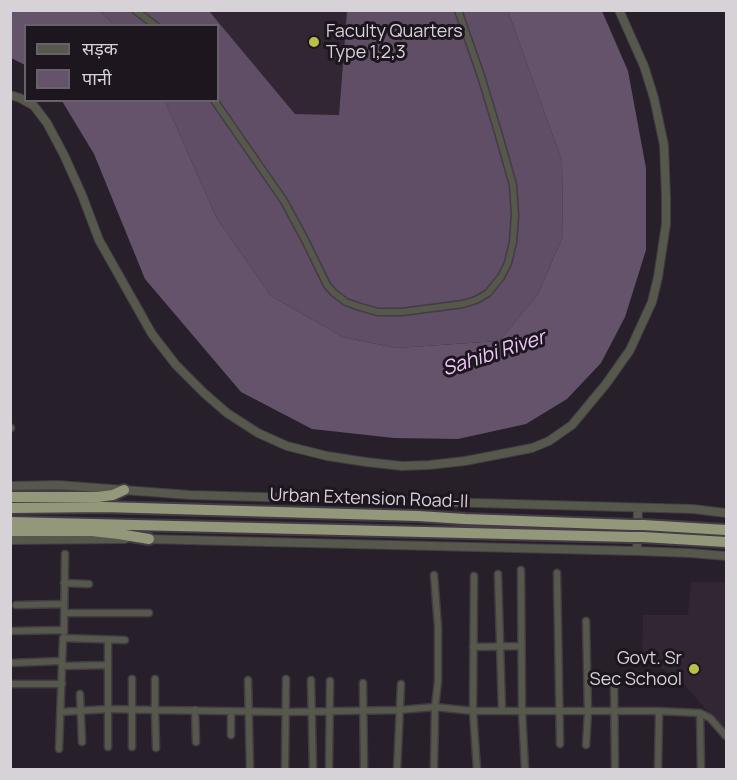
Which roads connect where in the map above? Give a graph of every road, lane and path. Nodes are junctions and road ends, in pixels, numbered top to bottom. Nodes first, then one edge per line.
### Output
1 (135, 10) edge
2 (458, 10) edge
3 (619, 10) edge
4 (153, 24) edge
5 (10, 95) edge
6 (24, 100) edge
7 (27, 102) edge
8 (215, 102) edge
9 (10, 486) edge
10 (124, 490) junction
11 (10, 497) edge
12 (10, 508) edge
13 (638, 508) junction
14 (726, 513) edge
15 (10, 522) edge
16 (726, 530) edge
17 (10, 531) edge
18 (149, 539) junction
19 (10, 540) edge
20 (726, 542) edge
21 (637, 551) junction
22 (65, 554) dead end
23 (726, 556) edge
24 (521, 570) dead end
25 (557, 573) dead end
26 (498, 574) dead end
27 (434, 575) dead end
28 (474, 576) dead end
29 (64, 583) junction
30 (88, 584) dead end
31 (64, 604) junction
32 (16, 605) dead end
33 (64, 613) junction
34 (149, 613) dead end
35 (586, 621) dead end
36 (10, 630) edge
37 (64, 630) junction
38 (63, 638) junction
39 (108, 640) junction
40 (125, 640) dead end
41 (500, 646) junction
42 (521, 646) junction
43 (474, 647) junction
44 (10, 663) edge
45 (62, 663) junction
46 (108, 665) junction
47 (614, 678) dead end
48 (132, 679) dead end
49 (155, 679) dead end
50 (248, 680) dead end
51 (286, 680) dead end
52 (311, 680) dead end
53 (330, 681) dead end
54 (363, 683) dead end
55 (10, 684) edge
56 (62, 684) junction
57 (401, 684) dead end
58 (80, 694) dead end
59 (435, 707) junction
60 (108, 709) junction
61 (132, 709) junction
62 (155, 710) junction
63 (195, 710) junction
64 (329, 710) junction
65 (364, 710) junction
66 (399, 710) junction
67 (80, 711) junction
68 (231, 711) junction
69 (249, 711) junction
70 (312, 711) junction
71 (473, 711) junction
72 (502, 711) junction
73 (522, 711) junction
74 (558, 711) junction
75 (588, 711) junction
76 (615, 711) junction
77 (657, 711) junction
78 (61, 712) junction
79 (286, 712) junction
80 (700, 713) junction
81 (231, 735) dead end
82 (726, 736) edge
83 (82, 742) dead end
84 (196, 742) dead end
85 (560, 744) dead end
86 (586, 745) dead end
87 (108, 747) dead end
88 (132, 747) dead end
89 (156, 748) dead end
90 (59, 749) dead end
91 (250, 770) edge
92 (285, 770) edge
93 (313, 770) edge
94 (329, 770) edge
95 (364, 770) edge
96 (397, 770) edge
97 (434, 770) edge
98 (477, 770) edge
99 (525, 770) edge
100 (615, 770) edge
101 (658, 770) edge
102 (701, 770) edge

1 - 4 street
2 - 8 street
3 - 7 street
5 - 6 street
9 - 10 street
10 - 11 highway
10 - 13 street
12 - 16 highway, Urban Extension Road-II, bridge
13 - 14 street
13 - 21 street
15 - 20 highway, Urban Extension Road-II, bridge
17 - 18 highway
18 - 19 street
18 - 21 street
21 - 23 street
22 - 29 street
24 - 42 street
25 - 74 street
26 - 41 street
27 - 59 street
28 - 43 street
29 - 30 street
29 - 31 street
31 - 32 street
31 - 33 street
33 - 34 street
33 - 37 street
35 - 75 street
36 - 37 street
37 - 38 street
38 - 39 street
38 - 45 street
39 - 40 street
39 - 46 street
41 - 42 street
41 - 43 street
41 - 72 street
42 - 73 street
43 - 71 street
44 - 45 street
45 - 46 street
45 - 56 street
46 - 60 street
47 - 76 street
48 - 61 street
49 - 62 street
50 - 69 street
51 - 79 street
52 - 70 street
53 - 64 street
54 - 65 street
55 - 56 street
56 - 78 street
57 - 66 street
58 - 67 street
59 - 66 street
59 - 71 street
59 - 97 street
60 - 61 street
60 - 67 street
60 - 87 street
61 - 62 street
61 - 88 street
62 - 63 street
62 - 89 street
63 - 68 street
63 - 84 street
64 - 65 street
64 - 70 street
64 - 94 street
65 - 66 street
65 - 95 street
66 - 96 street
67 - 78 street
67 - 83 street
68 - 69 street
68 - 81 street
69 - 79 street
69 - 91 street
70 - 79 street
70 - 93 street
71 - 72 street
71 - 98 street
72 - 73 street
73 - 74 street
73 - 99 street
74 - 75 street
74 - 85 street
75 - 76 street
75 - 86 street
76 - 77 street
76 - 100 street
77 - 80 street
77 - 101 street
78 - 90 street
79 - 92 street
80 - 82 street
80 - 102 street

